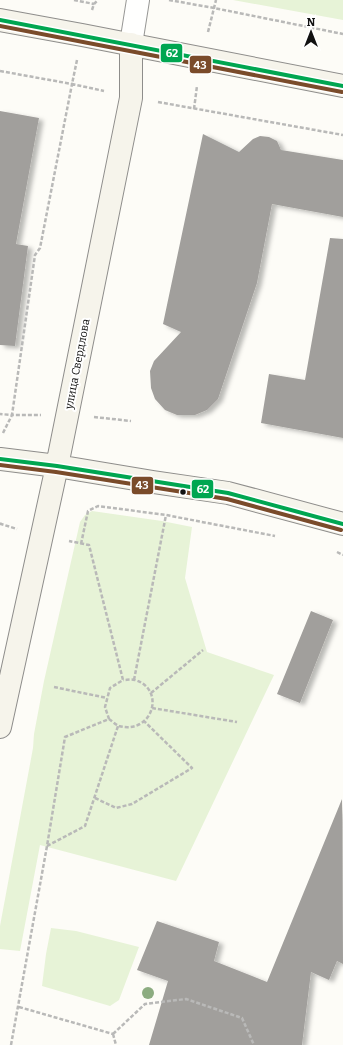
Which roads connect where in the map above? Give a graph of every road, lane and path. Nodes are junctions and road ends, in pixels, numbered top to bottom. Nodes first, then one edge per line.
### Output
1 (74, 0) edge
2 (98, 0) edge
3 (138, 0) edge
4 (169, 0) edge
5 (216, 0) edge
6 (94, 4) junction
7 (214, 8) junction
8 (0, 20) edge
9 (343, 34) edge
10 (82, 35) junction
11 (131, 44) junction
12 (0, 71) edge
13 (72, 84) junction
14 (343, 86) edge
15 (131, 98) junction
16 (343, 136) edge
17 (0, 414) edge
18 (0, 459) edge
19 (57, 466) junction
20 (166, 515) junction
21 (343, 524) edge
22 (278, 536) dead end
23 (331, 548) dead end
24 (343, 555) edge
25 (203, 650) dead end
26 (123, 680) junction
27 (134, 680) junction
28 (54, 687) dead end
29 (151, 693) junction
30 (106, 698) junction
31 (152, 708) junction
32 (109, 718) junction
33 (145, 722) junction
34 (237, 722) dead end
35 (118, 726) junction
36 (0, 727) edge
37 (95, 798) junction
38 (47, 846) junction
39 (19, 1007) junction
40 (113, 1034) junction
41 (11, 1045) edge
42 (116, 1045) edge
43 (254, 1045) edge

1 - 6 path
2 - 6 path
3 - 11 street, улица Свердлова
4 - 7 path
5 - 7 path
6 - 10 path
7 - 9 path
8 - 10 main road
10 - 11 main road
10 - 13 path
11 - 14 main road
11 - 15 main road, улица Свердлова
12 - 13 path
13 - 15 path
13 - 17 path
15 - 16 path
15 - 19 main road, улица Свердлова
18 - 19 main road
19 - 21 main road
19 - 36 main road, улица Свердлова
20 - 22 path
20 - 26 path
20 - 27 path
23 - 24 path
25 - 29 path
26 - 27 path
26 - 30 path
27 - 29 path
28 - 30 path
29 - 31 path
30 - 32 path
31 - 33 path
31 - 34 path
32 - 35 path
32 - 38 path
33 - 35 path
33 - 37 path
35 - 37 path
37 - 38 path
38 - 39 path
39 - 40 path
39 - 41 path
40 - 42 path
40 - 43 path

